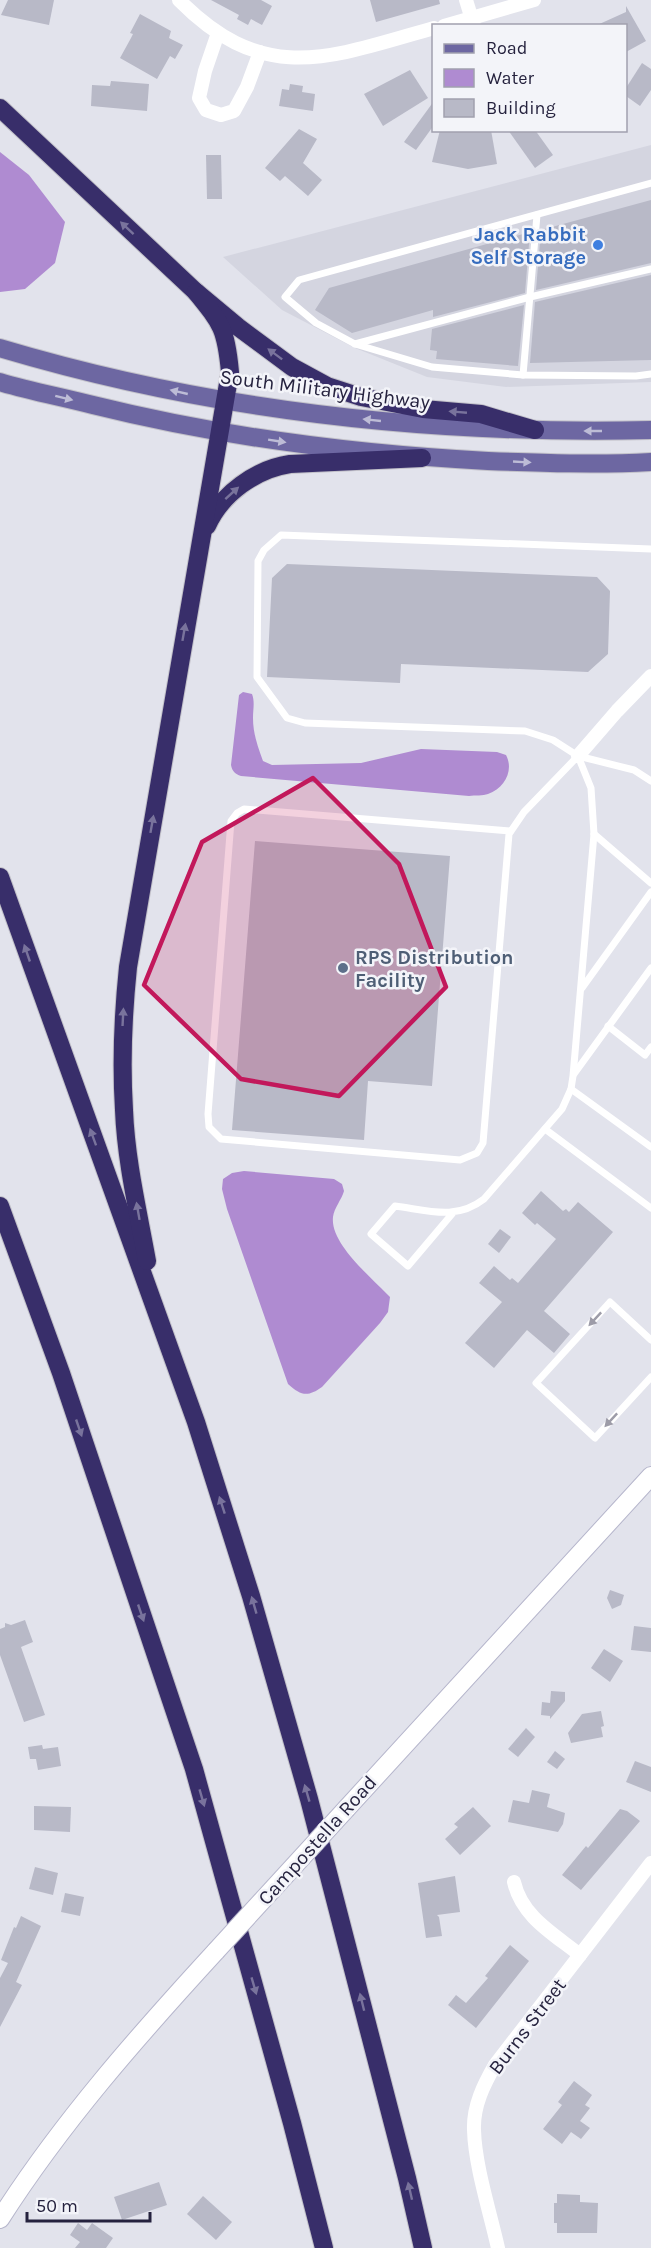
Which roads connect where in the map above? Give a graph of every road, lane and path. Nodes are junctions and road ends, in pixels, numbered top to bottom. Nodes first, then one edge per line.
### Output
1 (179, 0) edge
2 (466, 0) edge
3 (534, 0) edge
4 (508, 4) edge
5 (473, 22) edge
6 (432, 29) edge
7 (218, 33) junction
8 (260, 52) junction
9 (0, 108) edge
10 (651, 183) edge
11 (537, 215) junction
12 (651, 268) edge
13 (196, 292) junction
14 (530, 297) junction
15 (355, 344) junction
16 (0, 348) edge
17 (651, 374) edge
18 (523, 375) junction
19 (0, 382) edge
20 (225, 400) junction
21 (535, 430) junction
22 (651, 430) edge
23 (219, 432) junction
24 (422, 458) junction
25 (651, 462) edge
26 (200, 542) junction
27 (651, 549) edge
28 (651, 676) edge
29 (578, 756) junction
30 (651, 781) edge
31 (512, 831) junction
32 (594, 834) junction
33 (0, 877) edge
34 (651, 883) edge
35 (651, 892) edge
36 (651, 968) edge
37 (580, 990) junction
38 (608, 1026) junction
39 (651, 1047) edge
40 (573, 1076) junction
41 (571, 1089) junction
42 (545, 1129) junction
43 (651, 1147) edge
44 (0, 1206) edge
45 (651, 1208) edge
46 (452, 1214) junction
47 (0, 1225) edge
48 (156, 1310) junction
49 (651, 1340) edge
50 (61, 1373) junction
51 (651, 1377) edge
52 (651, 1476) edge
53 (651, 1863) edge
54 (514, 1882) dead end
55 (580, 1955) junction
56 (0, 2219) edge
57 (324, 2248) edge
58 (423, 2248) edge
59 (498, 2248) edge

1 - 7 street
2 - 5 street
3 - 4 street
4 - 5 street
6 - 8 street
7 - 8 street
7 - 8 street
13 -> 9 highway
10 - 11 lane
11 - 14 lane
11 - 15 lane
12 - 14 lane
13 - 20 highway
21 -> 13 highway
14 - 15 lane
14 - 18 lane
15 - 18 lane
20 -> 16 main road, South Military Highway
17 - 18 lane
19 -> 23 main road
21 -> 20 main road, South Military Highway
20 - 23 highway
22 -> 21 main road, South Military Highway
23 -> 24 main road
23 - 26 highway
24 -> 25 main road
26 -> 24 highway
48 -> 26 highway
27 - 29 lane
28 - 29 street
29 - 30 lane
29 - 31 lane
29 - 32 lane
31 - 31 lane
32 - 34 lane
32 - 37 lane
48 -> 33 highway
35 - 37 lane
36 - 38 lane
37 - 40 lane
38 - 39 lane
38 - 40 lane
40 - 41 lane
41 - 42 lane
41 - 43 lane
42 - 45 lane
42 - 46 lane
44 - 50 highway
46 - 46 lane
47 - 50 highway
58 -> 48 highway
49 - 51 lane
50 -> 57 highway
52 - 56 main road, Campostella Road, bridge
53 - 55 street, Burns Street
54 - 55 street
55 - 59 street, Burns Street

